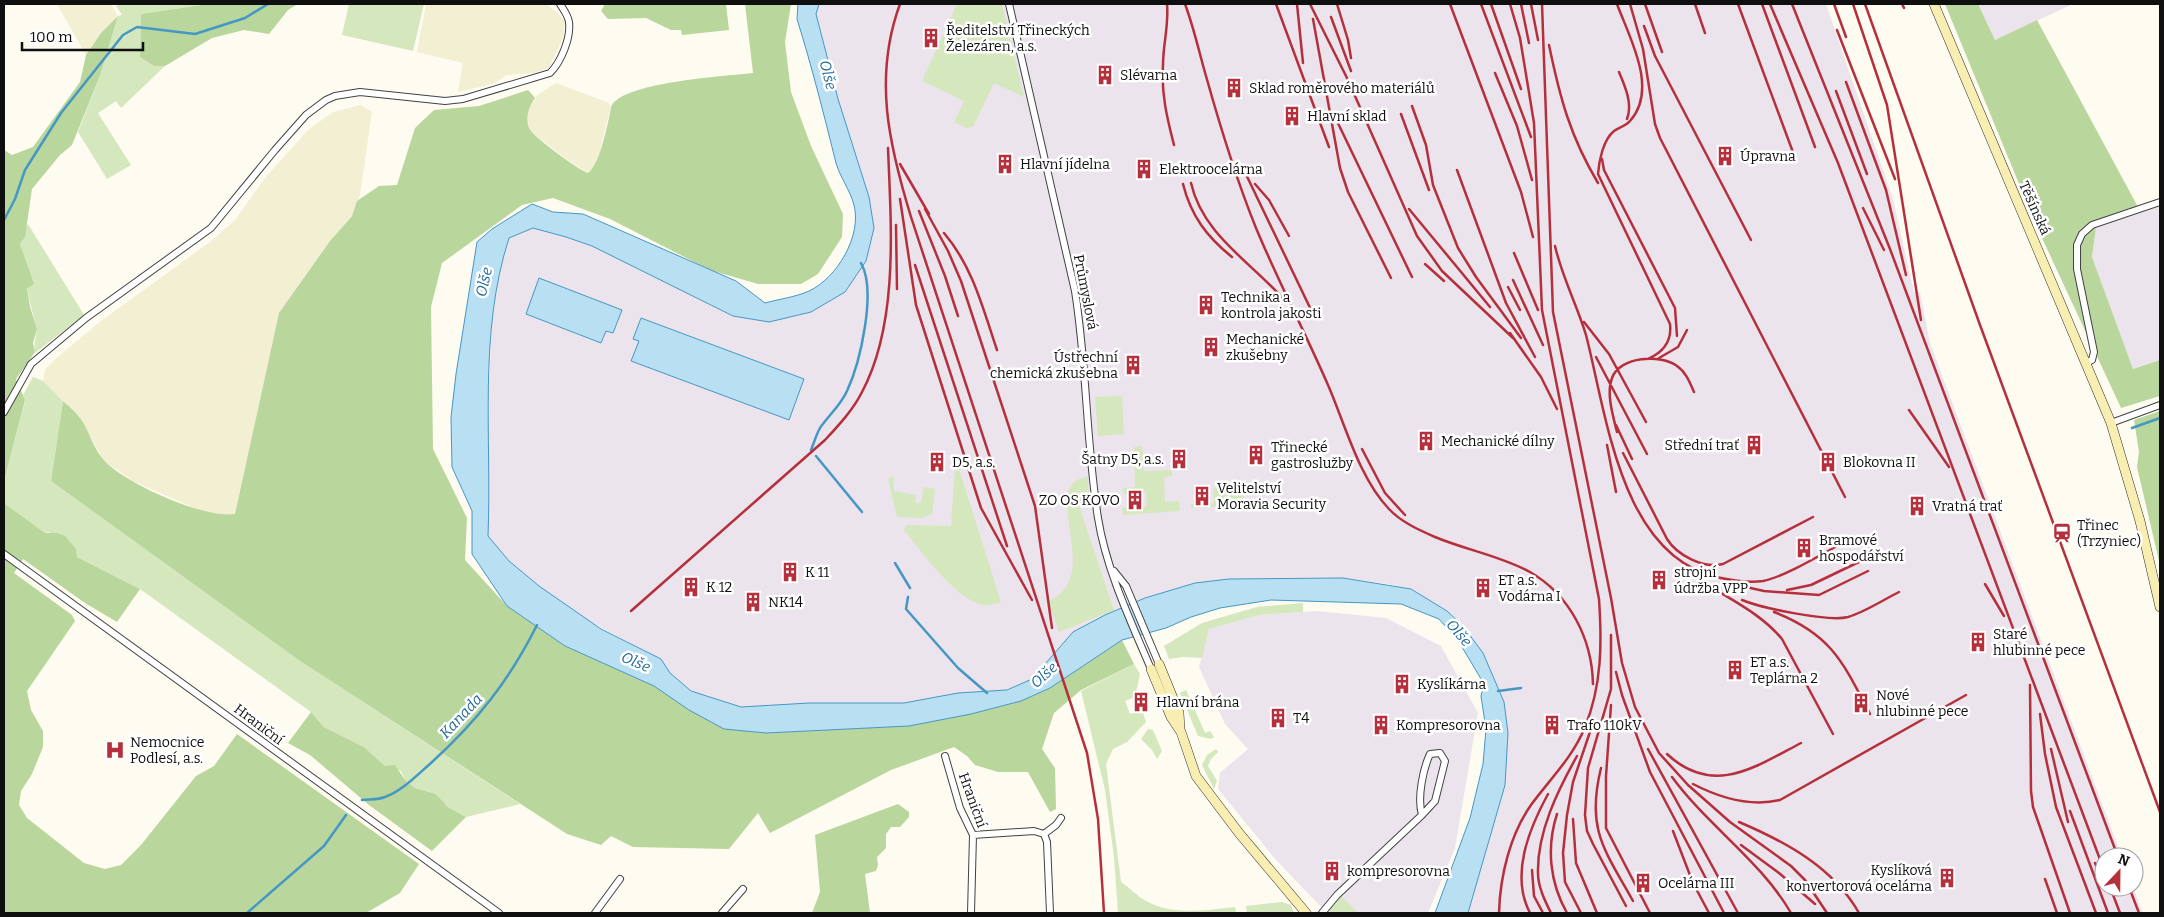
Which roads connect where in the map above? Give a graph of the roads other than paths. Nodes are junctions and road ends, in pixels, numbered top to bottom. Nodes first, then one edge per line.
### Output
1 (560, 4) edge
2 (1009, 4) edge
3 (1934, 4) edge
4 (2160, 202) edge
5 (2086, 362) junction
6 (2160, 405) edge
7 (4, 412) edge
8 (2110, 423) junction
9 (4, 554) edge
10 (1113, 570) junction
11 (2160, 607) edge
12 (1159, 664) joint
13 (1151, 669) joint
14 (1181, 732) junction
15 (945, 756) dead end
16 (1422, 815) junction
17 (1061, 818) dead end
18 (1044, 834) junction
19 (973, 835) junction
20 (620, 879) dead end
21 (743, 889) dead end
22 (499, 913) edge
23 (595, 913) edge
24 (722, 913) edge
25 (971, 913) edge
26 (1050, 913) edge
27 (1306, 913) edge
28 (1322, 913) edge

1 - 7 street
2 - 10 street, Průmyslová
3 - 5 main road, Těšínská
4 - 5 street
5 - 8 main road, Těšínská
6 - 8 street
8 - 11 main road, Těšínská
9 - 22 street, Hraniční
10 - 12 street
10 - 13 street, Průmyslová
12 - 14 main road
13 - 14 main road
14 - 27 main road
15 - 19 street, Hraniční
16 - 16 street
16 - 28 street
17 - 18 street
18 - 19 street
18 - 26 street
19 - 25 street, Hraniční
20 - 23 street
21 - 24 street

